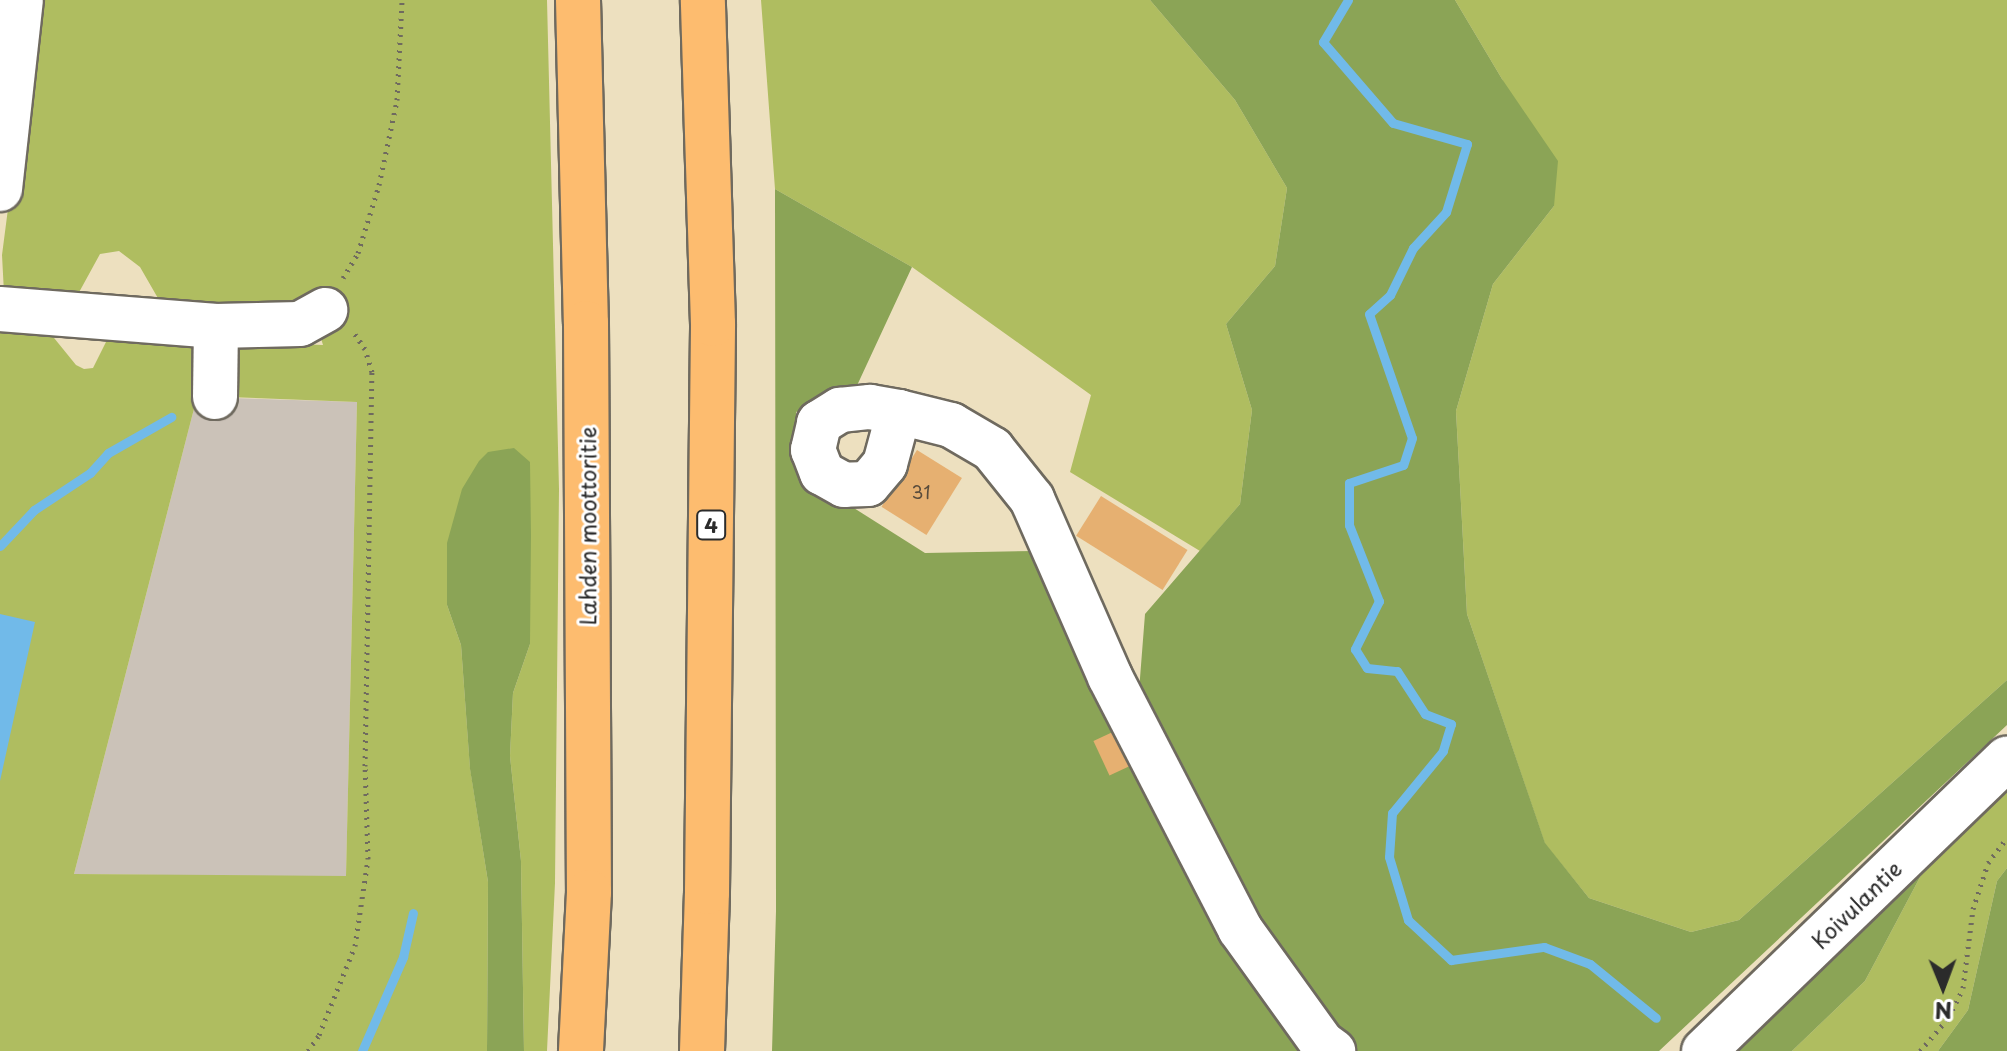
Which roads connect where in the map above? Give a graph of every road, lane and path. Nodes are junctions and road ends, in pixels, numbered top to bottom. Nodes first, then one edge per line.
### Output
1 (21, 0) edge
2 (402, 0) edge
3 (578, 0) edge
4 (703, 0) edge
5 (0, 189) edge
6 (0, 309) edge
7 (325, 310) junction
8 (216, 326) junction
9 (215, 397) dead end
10 (899, 412) dead end
11 (2007, 758) edge
12 (2007, 838) edge
13 (308, 1051) edge
14 (581, 1051) edge
15 (702, 1051) edge
16 (1333, 1051) edge
17 (1704, 1051) edge
18 (1920, 1051) edge

1 - 5 street
2 - 7 path
3 - 14 highway, Lahden moottoritie
4 - 15 highway, 4
6 - 8 street
7 - 8 street
7 - 13 path
8 - 9 street
10 - 16 street
11 - 17 street, Koivulantie
12 - 18 path

